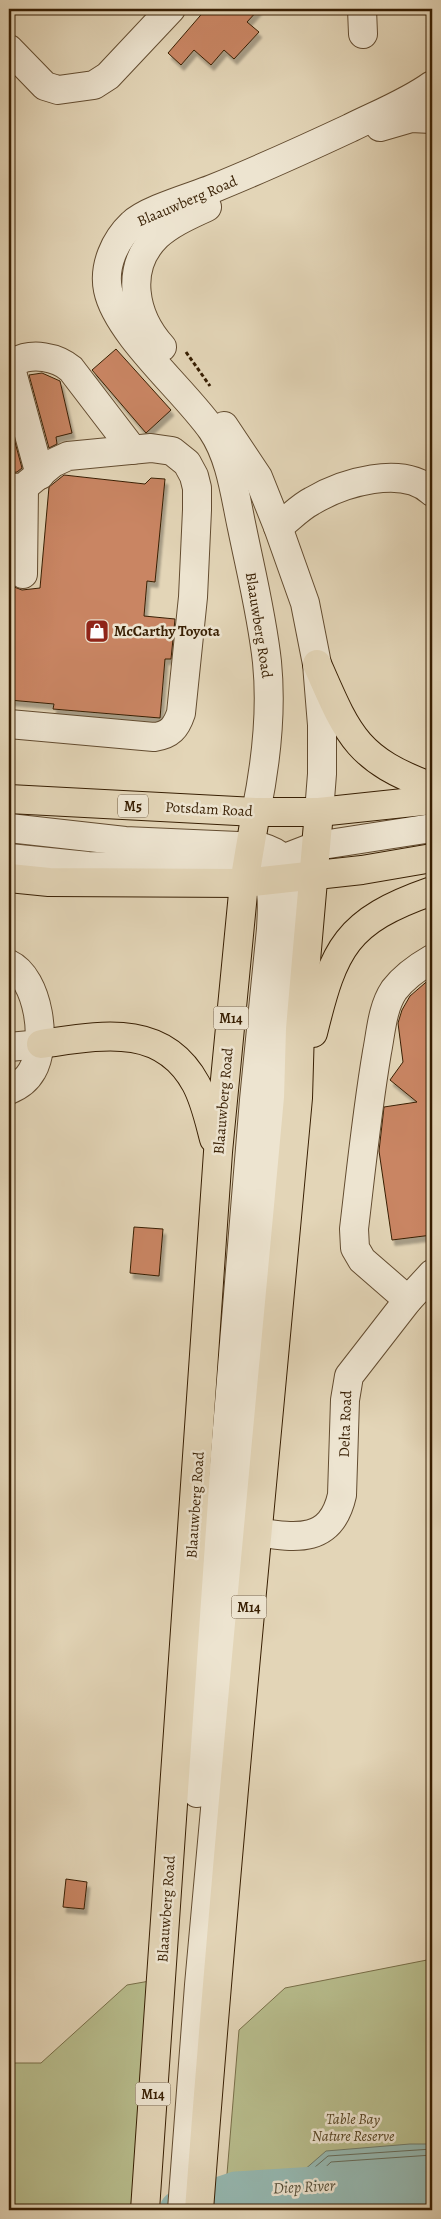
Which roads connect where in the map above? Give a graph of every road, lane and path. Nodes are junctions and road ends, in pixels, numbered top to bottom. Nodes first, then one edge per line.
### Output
1 (171, 9) edge
2 (9, 49) edge
3 (432, 85) edge
4 (432, 119) edge
5 (108, 275) junction
6 (136, 279) junction
7 (184, 351) dead end
8 (212, 388) dead end
9 (133, 450) junction
10 (24, 484) edge
11 (432, 492) edge
12 (278, 528) junction
13 (22, 574) dead end
14 (318, 664) junction
15 (9, 724) edge
16 (432, 787) edge
17 (9, 799) edge
18 (432, 800) edge
19 (256, 812) junction
20 (319, 812) junction
21 (9, 828) edge
22 (432, 828) edge
23 (316, 846) junction
24 (9, 858) edge
25 (432, 858) edge
26 (269, 870) junction
27 (9, 878) edge
28 (432, 891) edge
29 (432, 959) edge
30 (9, 964) edge
31 (41, 1044) junction
32 (9, 1047) edge
33 (9, 1090) edge
34 (298, 1098) junction
35 (218, 1152) junction
36 (432, 1274) edge
37 (408, 1300) junction
38 (256, 1532) junction
39 (189, 1985) junction
40 (145, 2210) edge
41 (164, 2210) edge
42 (182, 2210) edge
43 (199, 2210) edge

1 - 2 street
3 - 5 street, Blaauwberg Road
4 - 6 street, Blaauwberg Road
5 - 6 street
5 - 19 street, Blaauwberg Road
6 - 12 street, Blaauwberg Road
7 - 8 path
9 - 10 street
9 - 10 street
9 - 15 street
10 - 13 street
11 - 12 street
12 - 14 street, Blaauwberg Road
14 - 16 main road
14 - 20 street, Blaauwberg Road
17 - 19 main road, Potsdam Road / M5
18 - 20 main road, M5
19 - 20 main road, Potsdam Road / M5
19 - 26 main road, Blaauwberg Road / M14
20 - 23 main road, Blaauwberg Road / M14
21 - 26 street
22 - 23 street
23 - 26 main road, Blaauwberg Road / M14
24 - 26 street
25 - 26 main road
26 - 27 main road
26 - 34 main road, Blaauwberg Road / M14
26 - 35 main road, Blaauwberg Road / M14
26 - 39 street
28 - 34 main road
29 - 37 street
30 - 31 street
31 - 32 street
31 - 33 street
31 - 35 main road
34 - 38 main road, Blaauwberg Road / M14
35 - 39 main road, Blaauwberg Road / M14
36 - 37 street, Delta Road
37 - 38 street, Delta Road
38 - 39 main road, Blaauwberg Road / M14
39 - 40 main road, Blaauwberg Road / M14
39 - 41 street
39 - 42 street
39 - 43 main road, Blaauwberg Road / M14

